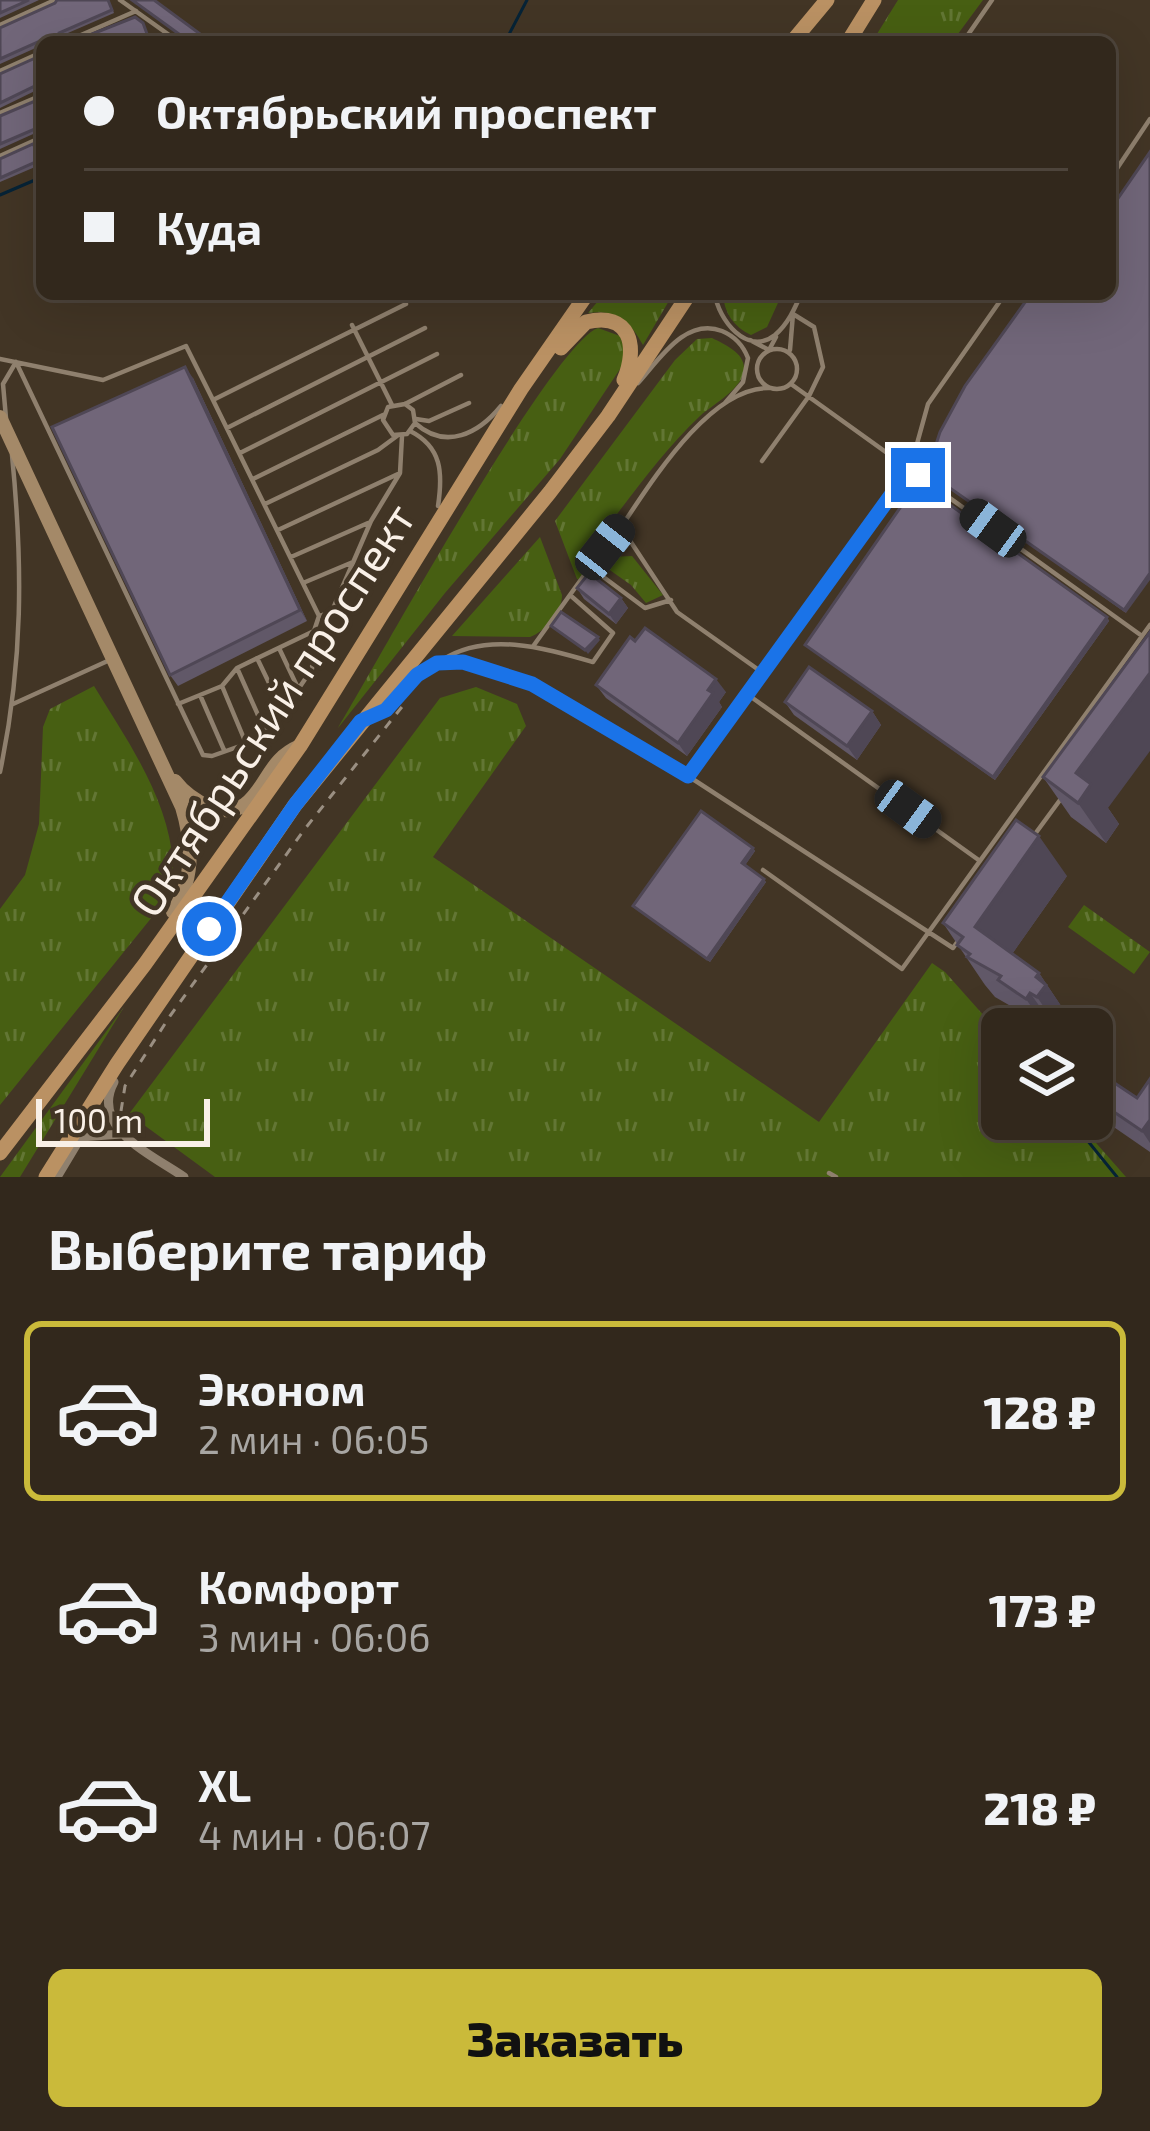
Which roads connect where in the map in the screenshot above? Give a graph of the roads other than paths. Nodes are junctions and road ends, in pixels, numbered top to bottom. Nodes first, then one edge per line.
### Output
1 (55, 0) edge
2 (120, 0) edge
3 (827, 0) edge
4 (874, 0) edge
5 (992, 0) edge
6 (136, 11) junction
7 (0, 25) edge
8 (79, 36) edge
9 (168, 36) edge
10 (797, 36) edge
11 (852, 36) edge
12 (967, 36) edge
13 (36, 55) edge
14 (0, 70) edge
15 (36, 98) edge
16 (0, 113) edge
17 (1150, 119) edge
18 (36, 140) edge
19 (0, 156) edge
20 (1116, 170) edge
21 (583, 300) edge
22 (685, 300) edge
23 (717, 300) edge
24 (799, 300) edge
25 (1001, 300) edge
26 (406, 304) dead end
27 (793, 314) junction
28 (353, 327) junction
29 (424, 328) dead end
30 (778, 332) junction
31 (748, 339) junction
32 (769, 350) junction
33 (789, 353) junction
34 (437, 354) dead end
35 (367, 356) junction
36 (0, 359) edge
37 (16, 362) junction
38 (748, 362) junction
39 (756, 371) junction
40 (461, 375) dead end
41 (745, 379) junction
42 (381, 383) junction
43 (791, 384) junction
44 (769, 388) junction
45 (809, 396) junction
46 (512, 398) junction
47 (213, 400) junction
48 (469, 403) dead end
49 (405, 404) junction
50 (392, 405) junction
51 (721, 408) junction
52 (383, 416) junction
53 (608, 416) junction
54 (0, 417) edge
55 (415, 421) junction
56 (227, 428) junction
57 (410, 431) junction
58 (400, 436) junction
59 (10, 439) junction
60 (239, 453) junction
61 (762, 461) dead end
62 (910, 469) junction
63 (400, 473) junction
64 (253, 479) junction
65 (265, 504) junction
66 (438, 506) junction
67 (371, 521) junction
68 (621, 527) junction
69 (278, 530) junction
70 (421, 550) junction
71 (291, 557) junction
72 (353, 562) junction
73 (590, 567) junction
74 (303, 583) junction
75 (570, 595) junction
76 (671, 600) junction
77 (319, 616) junction
78 (1150, 625) edge
79 (314, 631) junction
80 (1142, 636) junction
81 (534, 645) junction
82 (279, 648) junction
83 (114, 658) junction
84 (257, 658) junction
85 (437, 663) junction
86 (237, 668) junction
87 (763, 673) junction
88 (222, 686) junction
89 (298, 689) junction
90 (747, 694) junction
91 (200, 695) junction
92 (13, 704) junction
93 (178, 704) junction
94 (283, 712) junction
95 (361, 721) junction
96 (266, 734) junction
97 (246, 744) junction
98 (300, 746) junction
99 (225, 752) junction
100 (167, 769) junction
101 (0, 772) edge
102 (688, 776) junction
103 (1067, 790) edge
104 (1027, 845) edge
105 (980, 861) junction
106 (763, 870) dead end
107 (929, 931) junction
108 (966, 931) edge
109 (145, 964) junction
110 (142, 1027) junction
111 (121, 1134) junction
112 (0, 1153) edge
113 (176, 1175) edge
114 (46, 1177) edge
115 (57, 1177) edge

1 - 7 lane
2 - 6 lane
3 - 10 main road
4 - 11 main road
5 - 12 lane
6 - 8 lane
6 - 9 lane
13 - 14 lane
15 - 16 lane
17 - 20 lane
18 - 19 lane
21 - 46 main road, Октябрьский проспект
22 - 53 main road, Октябрьский проспект
23 - 31 lane
24 - 27 lane
25 - 62 lane
26 - 28 lane
27 - 30 lane
27 - 33 lane
27 - 45 lane
28 - 35 lane
28 - 47 lane
29 - 35 lane
30 - 31 lane
30 - 32 lane
31 - 32 lane
32 - 33 lane
32 - 39 lane
33 - 43 lane
34 - 42 lane
35 - 42 lane
35 - 56 lane
36 - 37 lane
37 - 47 lane
37 - 59 lane
37 - 93 lane
38 - 39 lane
38 - 41 lane
38 - 53 lane
39 - 41 lane
39 - 44 lane
40 - 49 lane
41 - 51 lane
42 - 50 lane
42 - 60 lane
43 - 44 lane
43 - 45 lane
44 - 51 lane
45 - 61 lane
45 - 62 lane
46 - 53 main road
46 - 55 lane
46 - 66 main road
46 - 70 main road, Октябрьский проспект
47 - 56 lane
48 - 55 lane
49 - 50 lane
49 - 55 lane
50 - 52 lane
51 - 68 lane
52 - 58 lane
52 - 64 lane
53 - 95 main road, Октябрьский проспект
54 - 59 main road
55 - 57 lane
56 - 60 lane
57 - 58 lane
57 - 66 lane
58 - 63 lane
58 - 65 lane
59 - 83 main road
59 - 92 lane
60 - 64 lane
62 - 80 lane
62 - 87 lane
63 - 67 lane
63 - 69 lane
64 - 65 lane
65 - 69 lane
66 - 70 main road
67 - 71 lane
67 - 72 lane
68 - 73 lane
68 - 76 lane
69 - 71 lane
70 - 98 main road, Октябрьский проспект
71 - 74 lane
72 - 74 lane
72 - 77 lane
73 - 75 lane
73 - 76 lane
74 - 77 lane
75 - 81 lane
75 - 81 lane
76 - 87 lane
77 - 79 lane
78 - 80 lane
79 - 82 lane
79 - 89 lane
80 - 105 lane
81 - 85 lane
82 - 84 lane
82 - 89 lane
83 - 92 lane
83 - 100 main road
84 - 86 lane
84 - 94 lane
85 - 95 lane
85 - 102 lane
86 - 88 lane
86 - 96 lane
87 - 90 lane
88 - 91 lane
88 - 97 lane
89 - 94 lane
90 - 102 lane
90 - 105 lane
91 - 93 lane
91 - 99 lane
92 - 101 lane
93 - 99 lane
94 - 96 lane
95 - 110 main road, Октябрьский проспект
96 - 97 lane
97 - 99 lane
98 - 100 main road
98 - 109 main road, Октябрьский проспект
100 - 109 main road
102 - 107 lane
103 - 104 lane
105 - 107 lane
106 - 107 lane
107 - 108 lane
109 - 112 main road, Октябрьский проспект
110 - 111 street
110 - 114 main road, Октябрьский проспект
111 - 113 street
111 - 115 street

